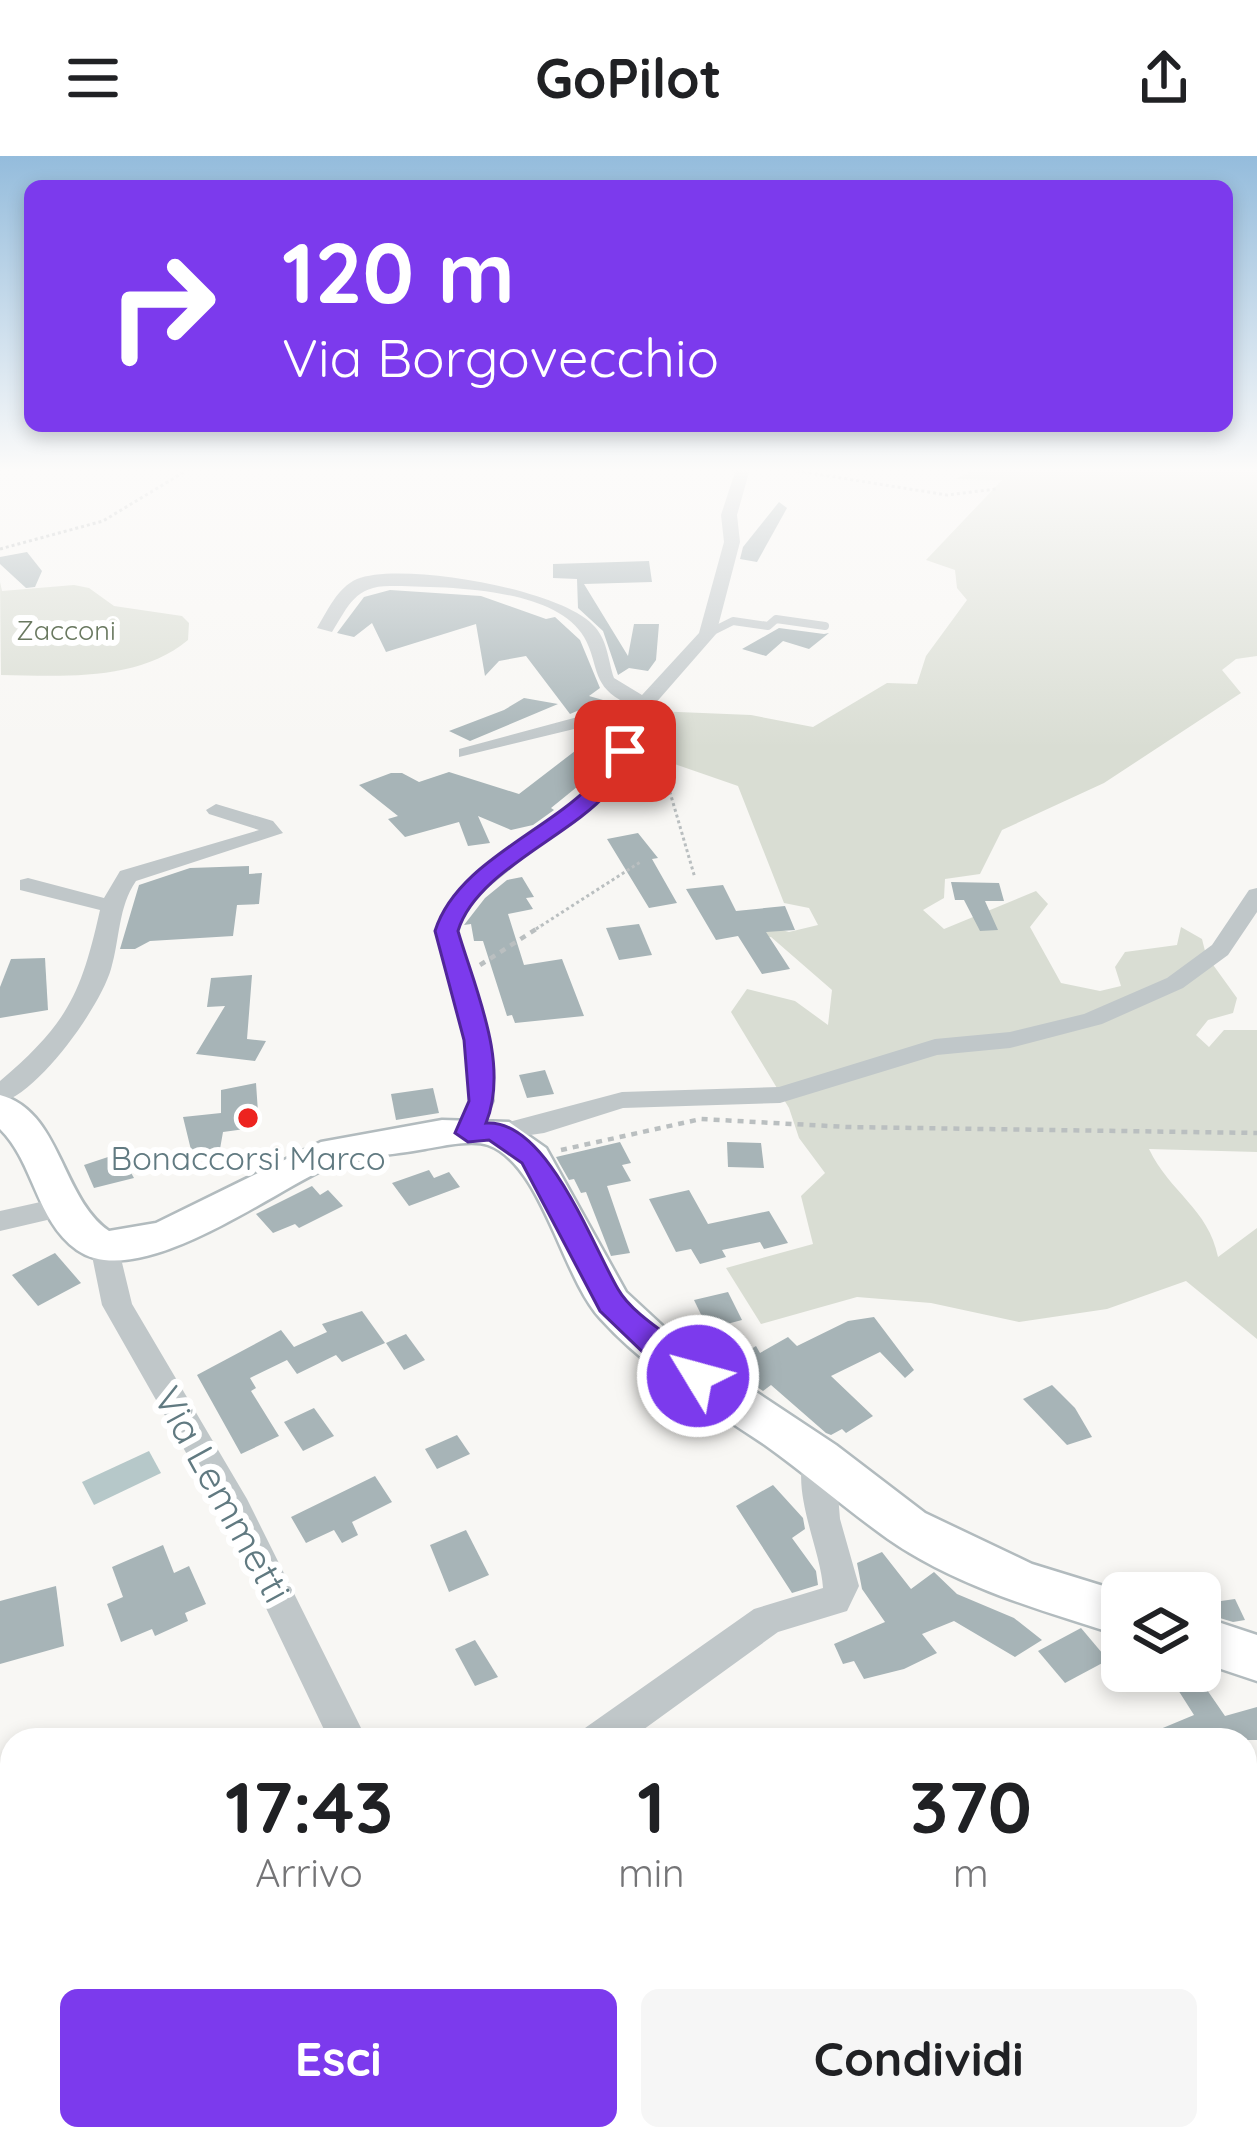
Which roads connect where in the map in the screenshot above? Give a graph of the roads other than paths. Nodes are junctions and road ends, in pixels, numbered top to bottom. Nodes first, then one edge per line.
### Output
1 (727, 562) edge
2 (825, 626) dead end
3 (326, 628) dead end
4 (707, 634) junction
5 (640, 702) junction
6 (466, 753) dead end
7 (216, 810) dead end
8 (28, 885) dead end
9 (1257, 895) edge
10 (113, 907) junction
11 (0, 1095) edge
12 (0, 1107) edge
13 (481, 1132) junction
14 (64, 1207) junction
15 (0, 1221) edge
16 (104, 1246) junction
17 (819, 1458) junction
18 (1101, 1607) edge
19 (1221, 1646) edge
20 (1257, 1658) edge
21 (343, 1728) edge
22 (615, 1728) edge

1 - 4 street
2 - 4 lane
3 - 5 street
4 - 5 street
5 - 6 street
5 - 13 street
7 - 10 street
8 - 10 street
9 - 13 street
10 - 11 street
12 - 14 street
13 - 16 street
13 - 17 street
14 - 15 street
14 - 16 street
16 - 21 street, Via Lemmetti
17 - 18 street
17 - 22 street
19 - 20 street

